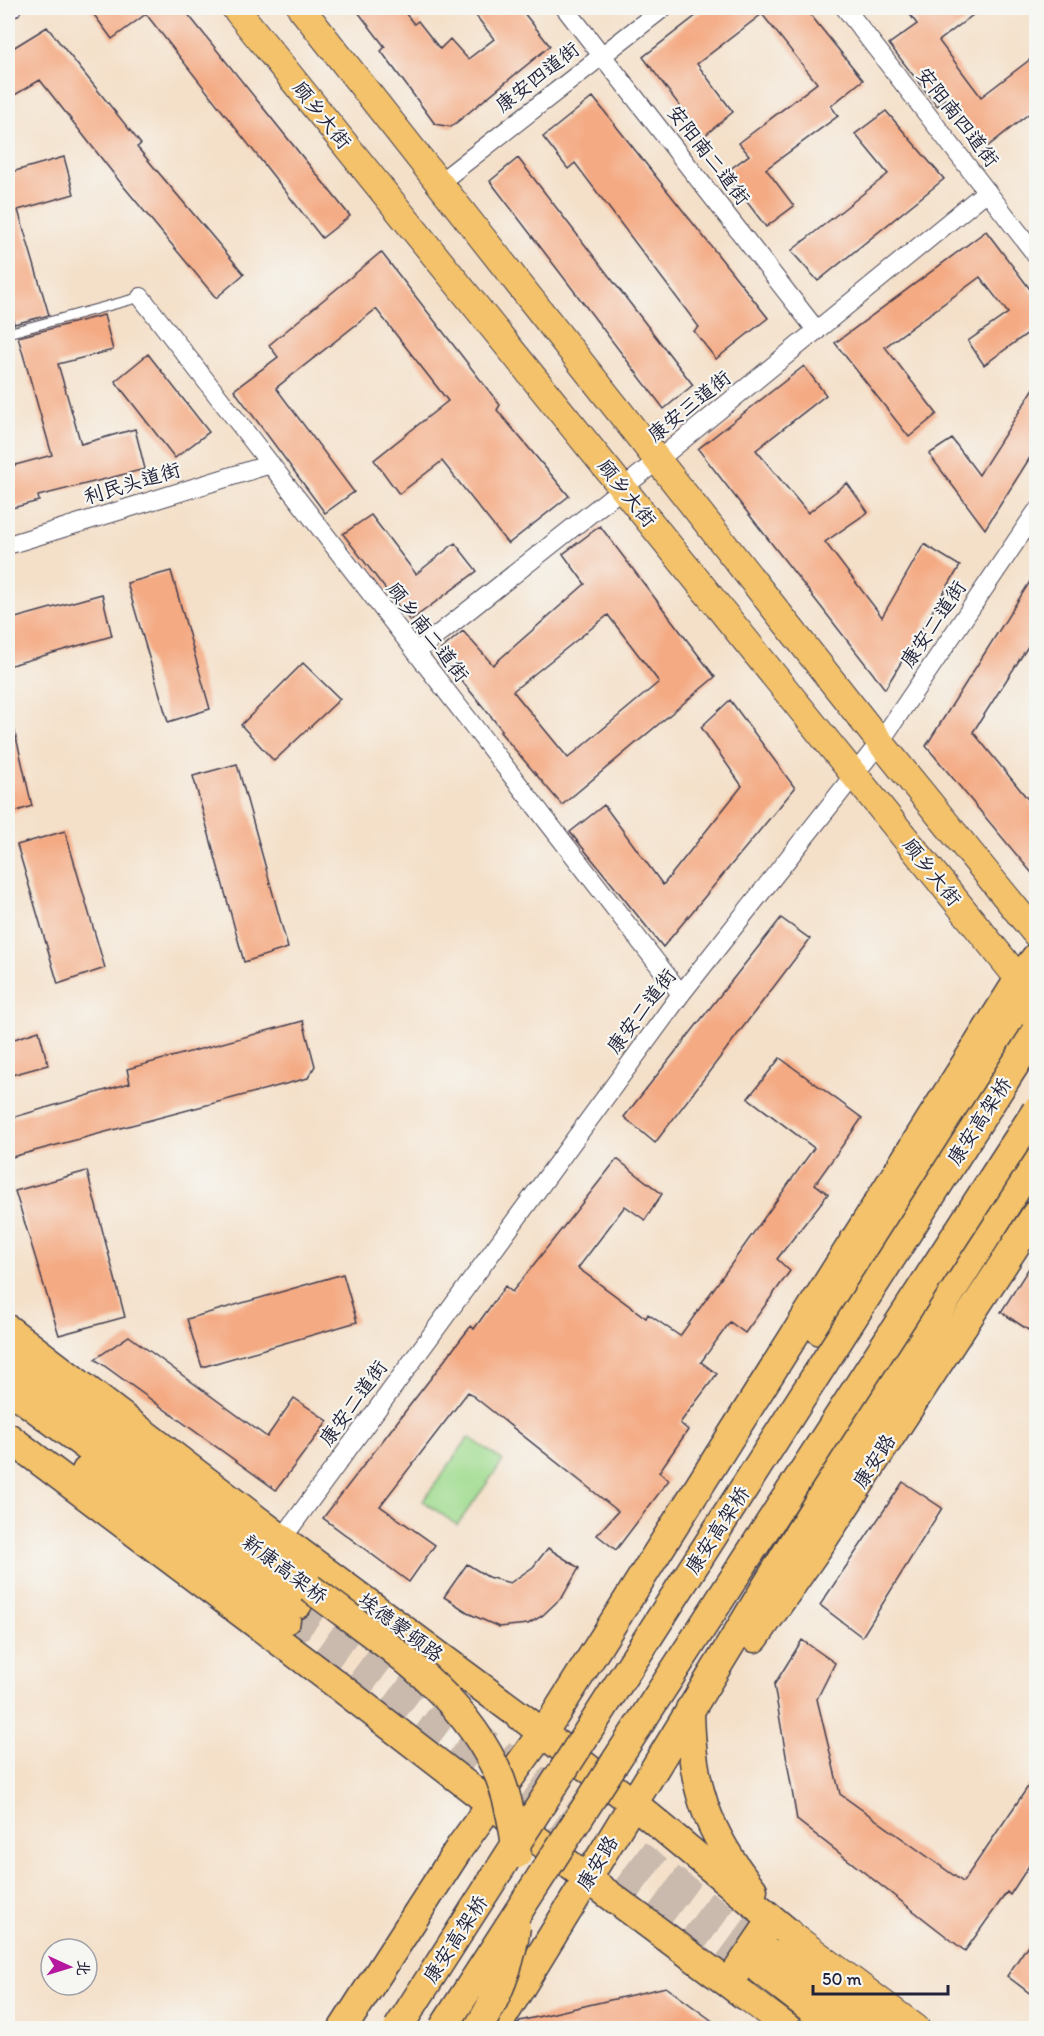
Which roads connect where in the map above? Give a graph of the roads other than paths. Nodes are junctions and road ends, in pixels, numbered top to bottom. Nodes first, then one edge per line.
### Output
1 (12, 8) edge
2 (235, 8) edge
3 (301, 8) edge
4 (565, 8) edge
5 (663, 8) edge
6 (845, 8) edge
7 (8, 10) edge
8 (602, 55) junction
9 (440, 183) junction
10 (987, 191) junction
11 (1036, 255) edge
12 (141, 297) joint
13 (817, 331) junction
14 (8, 333) edge
15 (658, 460) junction
16 (271, 464) junction
17 (624, 488) junction
18 (1036, 512) edge
19 (8, 545) edge
20 (416, 652) junction
21 (880, 742) junction
22 (854, 776) junction
23 (1036, 934) edge
24 (1036, 957) edge
25 (1028, 988) edge
26 (681, 994) junction
27 (1036, 1002) edge
28 (1036, 1032) edge
29 (1036, 1111) edge
30 (1036, 1158) edge
31 (1036, 1214) edge
32 (8, 1329) edge
33 (8, 1359) edge
34 (8, 1388) edge
35 (8, 1412) edge
36 (8, 1437) edge
37 (282, 1539) junction
38 (694, 1703) junction
39 (555, 1715) junction
40 (633, 1803) junction
41 (488, 1809) junction
42 (588, 1879) junction
43 (775, 1941) junction
44 (736, 1989) junction
45 (344, 2028) edge
46 (365, 2028) edge
47 (398, 2028) edge
48 (443, 2028) edge
49 (478, 2028) edge
50 (496, 2028) edge
51 (788, 2028) edge
52 (835, 2028) edge
53 (875, 2028) edge
54 (916, 2028) edge

1 - 7 street
2 - 17 main road, 顾乡大街
3 - 9 main road
4 - 8 street, 安阳南二道街
5 - 8 street, 康安四道街
6 - 10 street, 安阳南四道街
8 - 9 street, 康安四道街
8 - 13 street, 安阳南二道街
9 - 15 main road
10 - 11 street, 安阳南四道街
10 - 13 street, 康安三道街
12 - 14 lane
12 - 16 street, 顾乡南二道街
13 - 15 street, 康安三道街
15 - 17 street, 康安三道街
15 - 21 main road
16 - 19 street, 利民头道街
16 - 20 street, 顾乡南二道街
17 - 20 street, 康安三道街
17 - 22 main road, 顾乡大街
18 - 21 street, 康安二道街
20 - 26 street, 顾乡南二道街
21 - 22 street, 康安二道街
21 - 23 main road
22 - 25 main road, 顾乡大街
22 - 26 street, 康安二道街
24 - 25 highway
25 - 39 highway
26 - 37 street, 康安二道街
27 - 39 highway
28 - 47 highway, 康安高架桥, bridge
29 - 48 highway, 康安高架桥, bridge
30 - 38 highway, 康安路
31 - 38 highway, 康安路
32 - 37 highway, 埃德蒙顿路
33 - 49 highway, 新康高架桥, bridge
34 - 35 highway
36 - 42 highway
37 - 40 highway, 埃德蒙顿路
38 - 40 highway, 康安路
38 - 43 highway
39 - 41 highway
40 - 42 highway, 康安路
40 - 43 highway, 埃德蒙顿路
41 - 45 highway
41 - 46 highway
42 - 44 highway
42 - 50 highway, 康安路
43 - 44 highway
43 - 52 main road
43 - 53 main road
43 - 54 main road
44 - 51 main road

